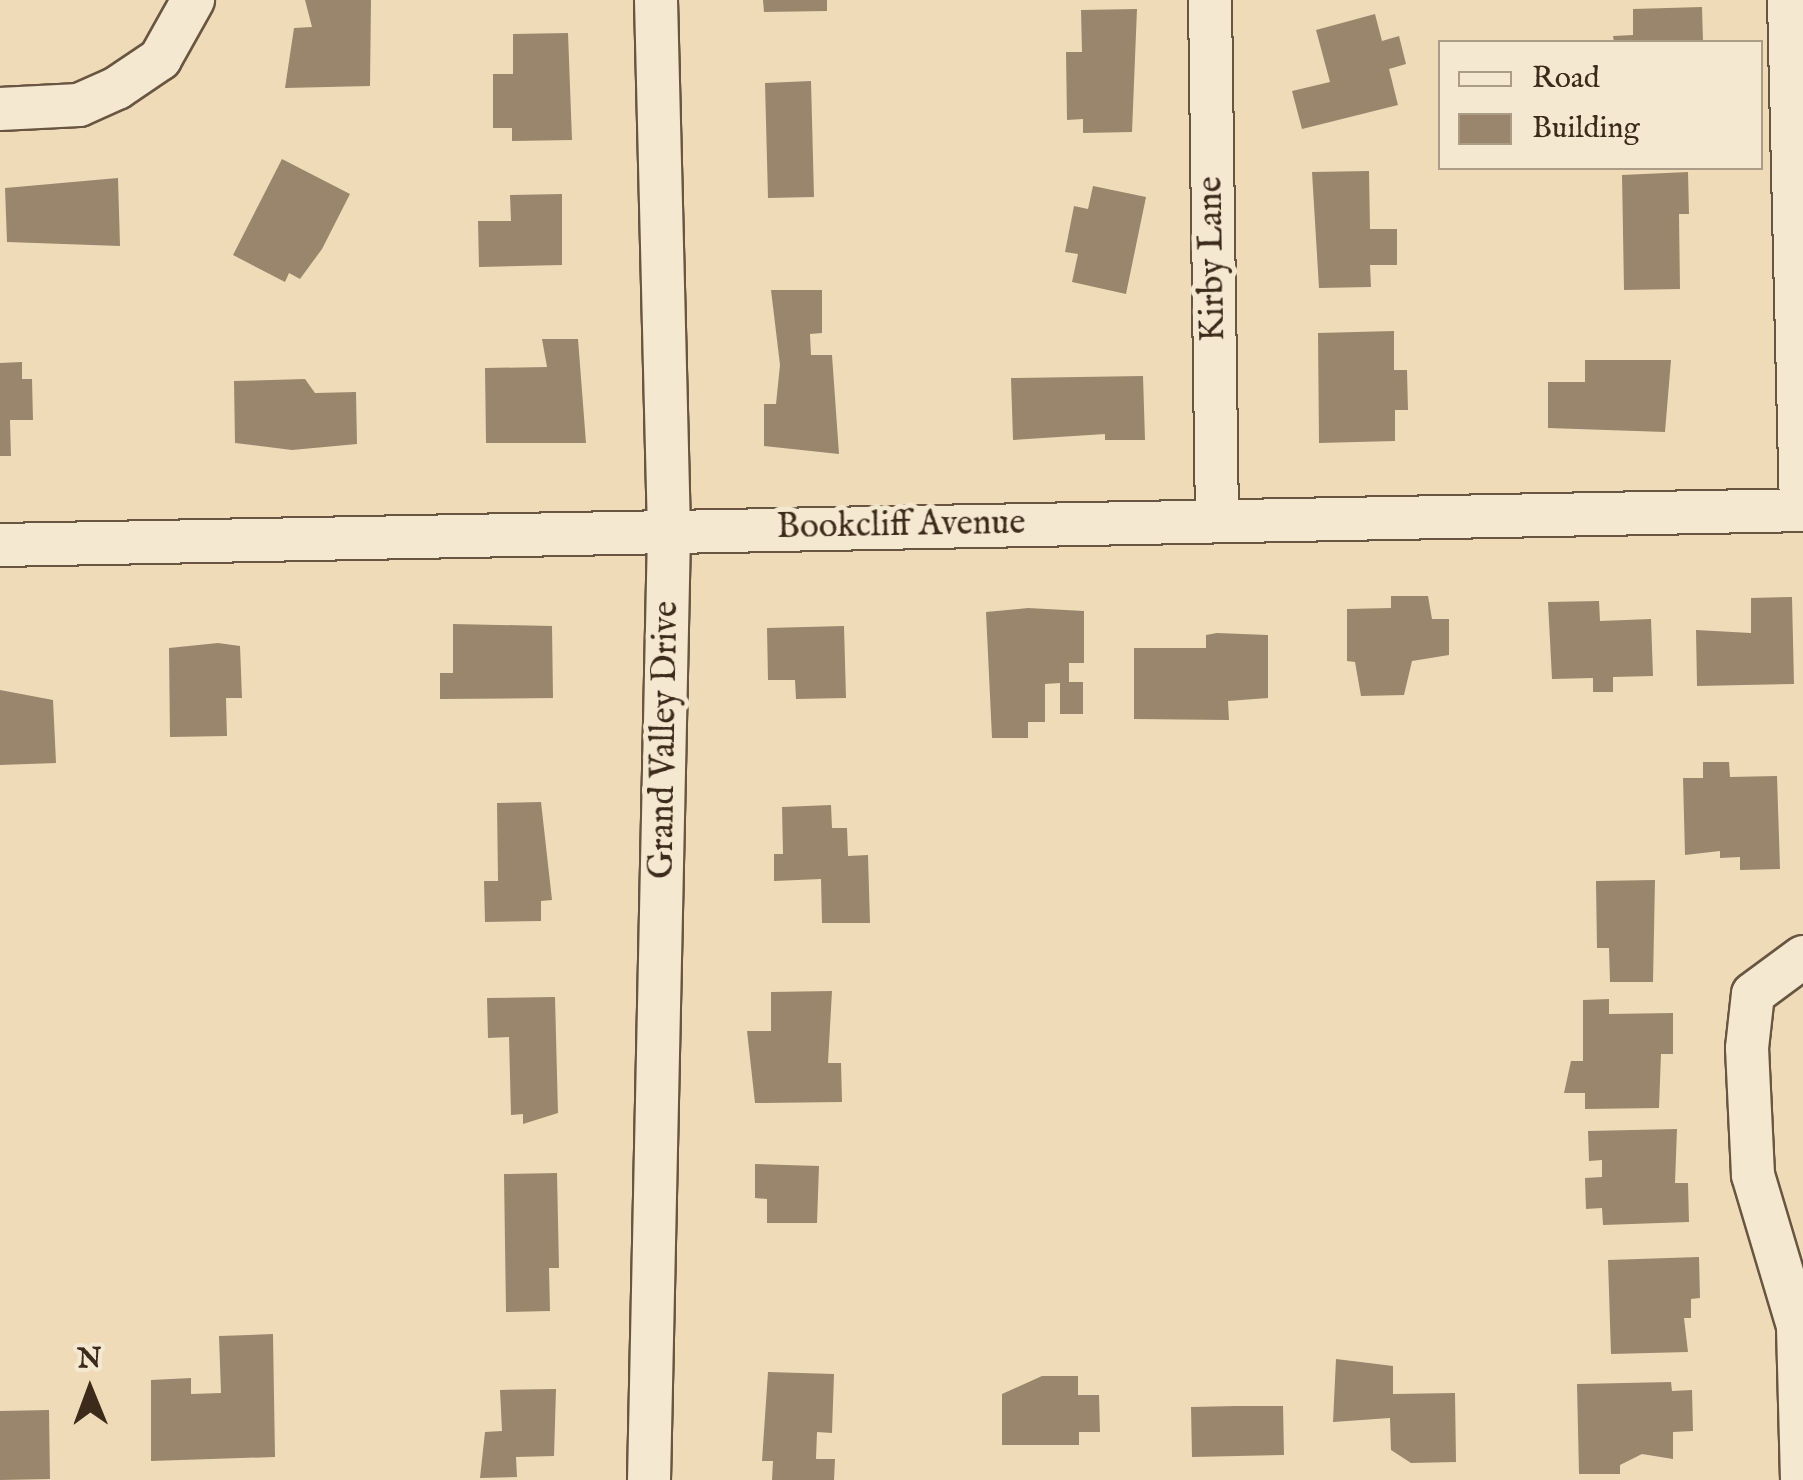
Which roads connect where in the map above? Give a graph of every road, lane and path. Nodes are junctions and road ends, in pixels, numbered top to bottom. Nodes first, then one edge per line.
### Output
1 (193, 0) edge
2 (656, 0) edge
3 (1210, 0) edge
4 (1789, 0) edge
5 (0, 109) edge
6 (1802, 510) edge
7 (1217, 518) junction
8 (669, 532) junction
9 (0, 545) edge
10 (1803, 957) edge
11 (649, 1480) edge
12 (1802, 1480) edge

1 - 5 street
2 - 8 street, Grand Valley Drive
3 - 7 street, Kirby Lane
4 - 6 street
6 - 7 street, Bookcliff Avenue
7 - 8 street, Bookcliff Avenue
8 - 9 street, Bookcliff Avenue
8 - 11 street, Grand Valley Drive
10 - 12 street

